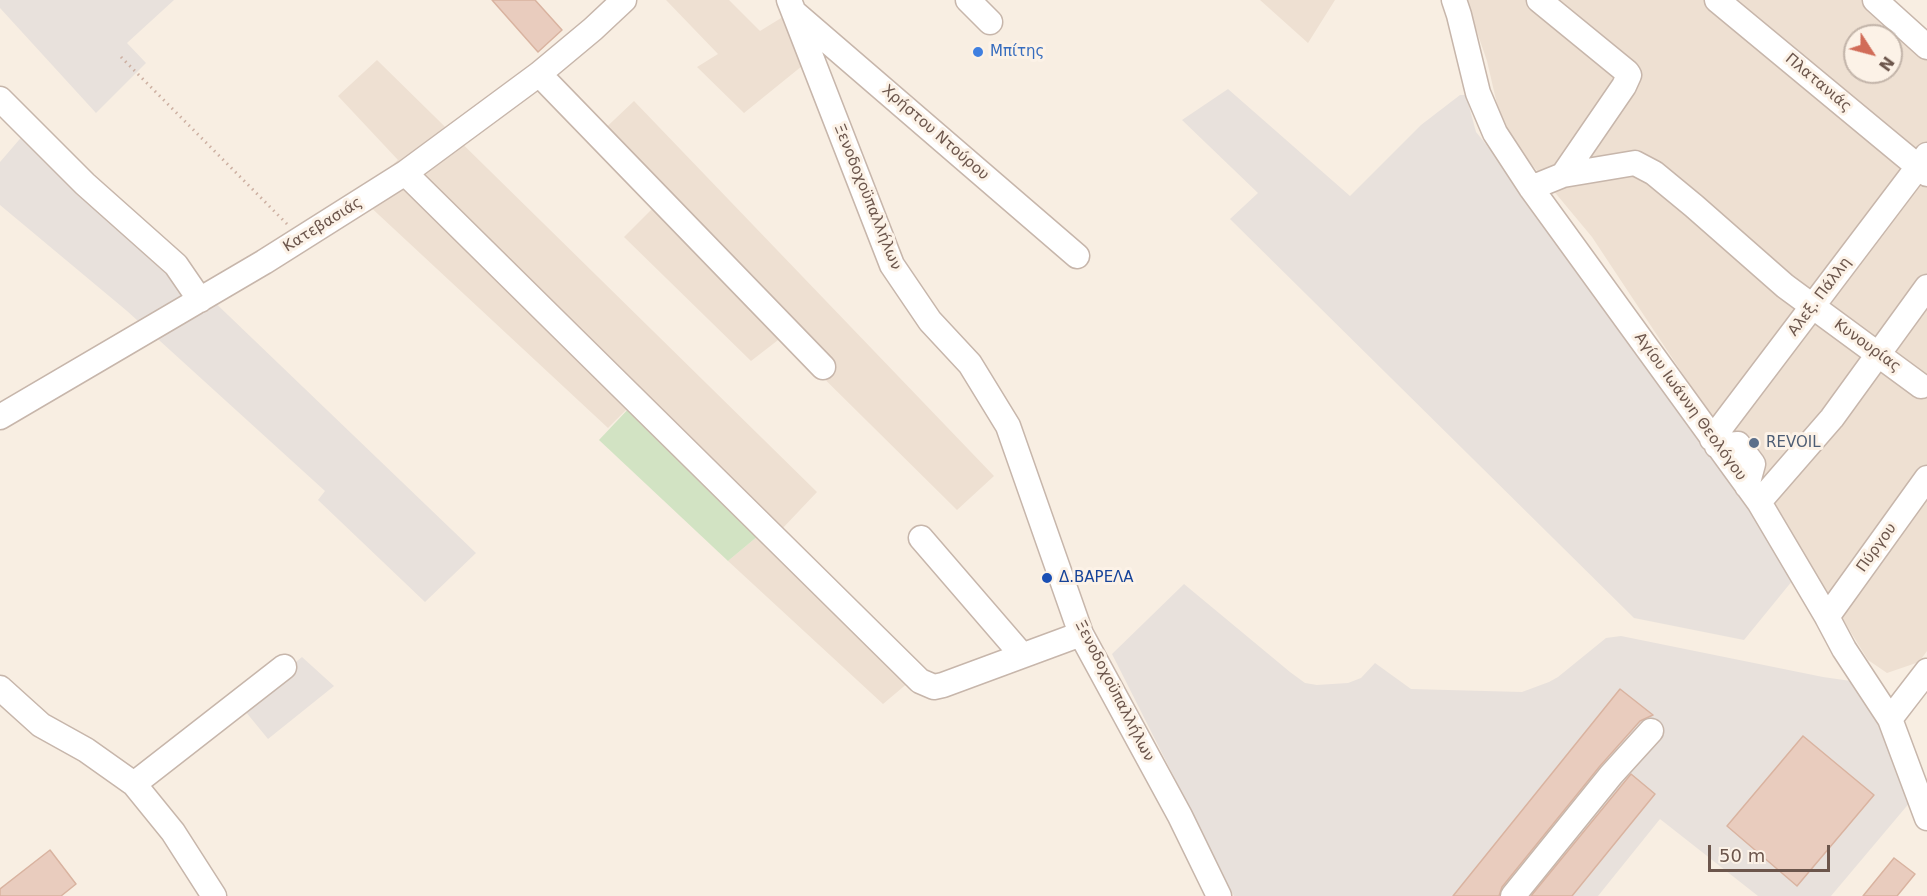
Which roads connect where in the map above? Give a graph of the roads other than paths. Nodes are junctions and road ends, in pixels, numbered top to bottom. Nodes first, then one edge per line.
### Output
1 (624, 0) edge
2 (968, 0) edge
3 (1454, 0) edge
4 (1539, 0) edge
5 (1718, 0) edge
6 (1875, 0) edge
7 (791, 5) edge
8 (990, 22) dead end
9 (1927, 47) edge
10 (539, 74) junction
11 (0, 99) edge
12 (1924, 165) edge
13 (405, 173) junction
14 (1563, 175) junction
15 (1531, 188) junction
16 (1077, 256) dead end
17 (1927, 287) edge
18 (200, 300) junction
19 (1813, 307) junction
20 (1879, 355) junction
21 (823, 367) dead end
22 (1921, 386) dead end
23 (5, 404) edge
24 (1715, 443) junction
25 (1927, 478) edge
26 (1753, 494) junction
27 (921, 538) dead end
28 (1827, 617) junction
29 (1081, 634) junction
30 (1022, 655) junction
31 (284, 667) dead end
32 (1927, 670) edge
33 (0, 688) edge
34 (1916, 702) edge
35 (1890, 719) junction
36 (1651, 731) dead end
37 (134, 784) junction
38 (1927, 818) edge
39 (214, 896) edge
40 (1219, 896) edge
41 (1513, 896) edge

1 - 10 street, Κατεβασιάς
2 - 8 street
3 - 15 street, Αγίου Ιωάννη Θεολόγου
4 - 14 street
5 - 12 street, Πλατανιάς
6 - 9 street
7 - 16 street, Χρήστου Ντούρου
7 - 29 street, Ξενοδοχοϋπαλλήλων
10 - 13 street, Κατεβασιάς
10 - 21 street
11 - 18 street
12 - 19 street, Αλεξ. Πάλλη
13 - 18 street, Κατεβασιάς
13 - 30 street
14 - 15 street, Κυνουρίας
14 - 19 street, Κυνουρίας
15 - 24 street, Αγίου Ιωάννη Θεολόγου
17 - 20 street
18 - 23 street, Κατεβασιάς
19 - 20 street, Κυνουρίας
19 - 24 street, Αλεξ. Πάλλη
20 - 22 street, Κυνουρίας
20 - 26 street
24 - 26 street, Αγίου Ιωάννη Θεολόγου
25 - 28 street, Πύργου
26 - 28 street, Αγίου Ιωάννη Θεολόγου
27 - 30 street
28 - 35 street, Αγίου Ιωάννη Θεολόγου
29 - 30 street
29 - 40 street, Ξενοδοχοϋπαλλήλων
31 - 37 street
32 - 34 street
33 - 37 street
34 - 35 street
35 - 38 street, Αγίου Ιωάννη Θεολόγου
36 - 41 street
37 - 39 street

